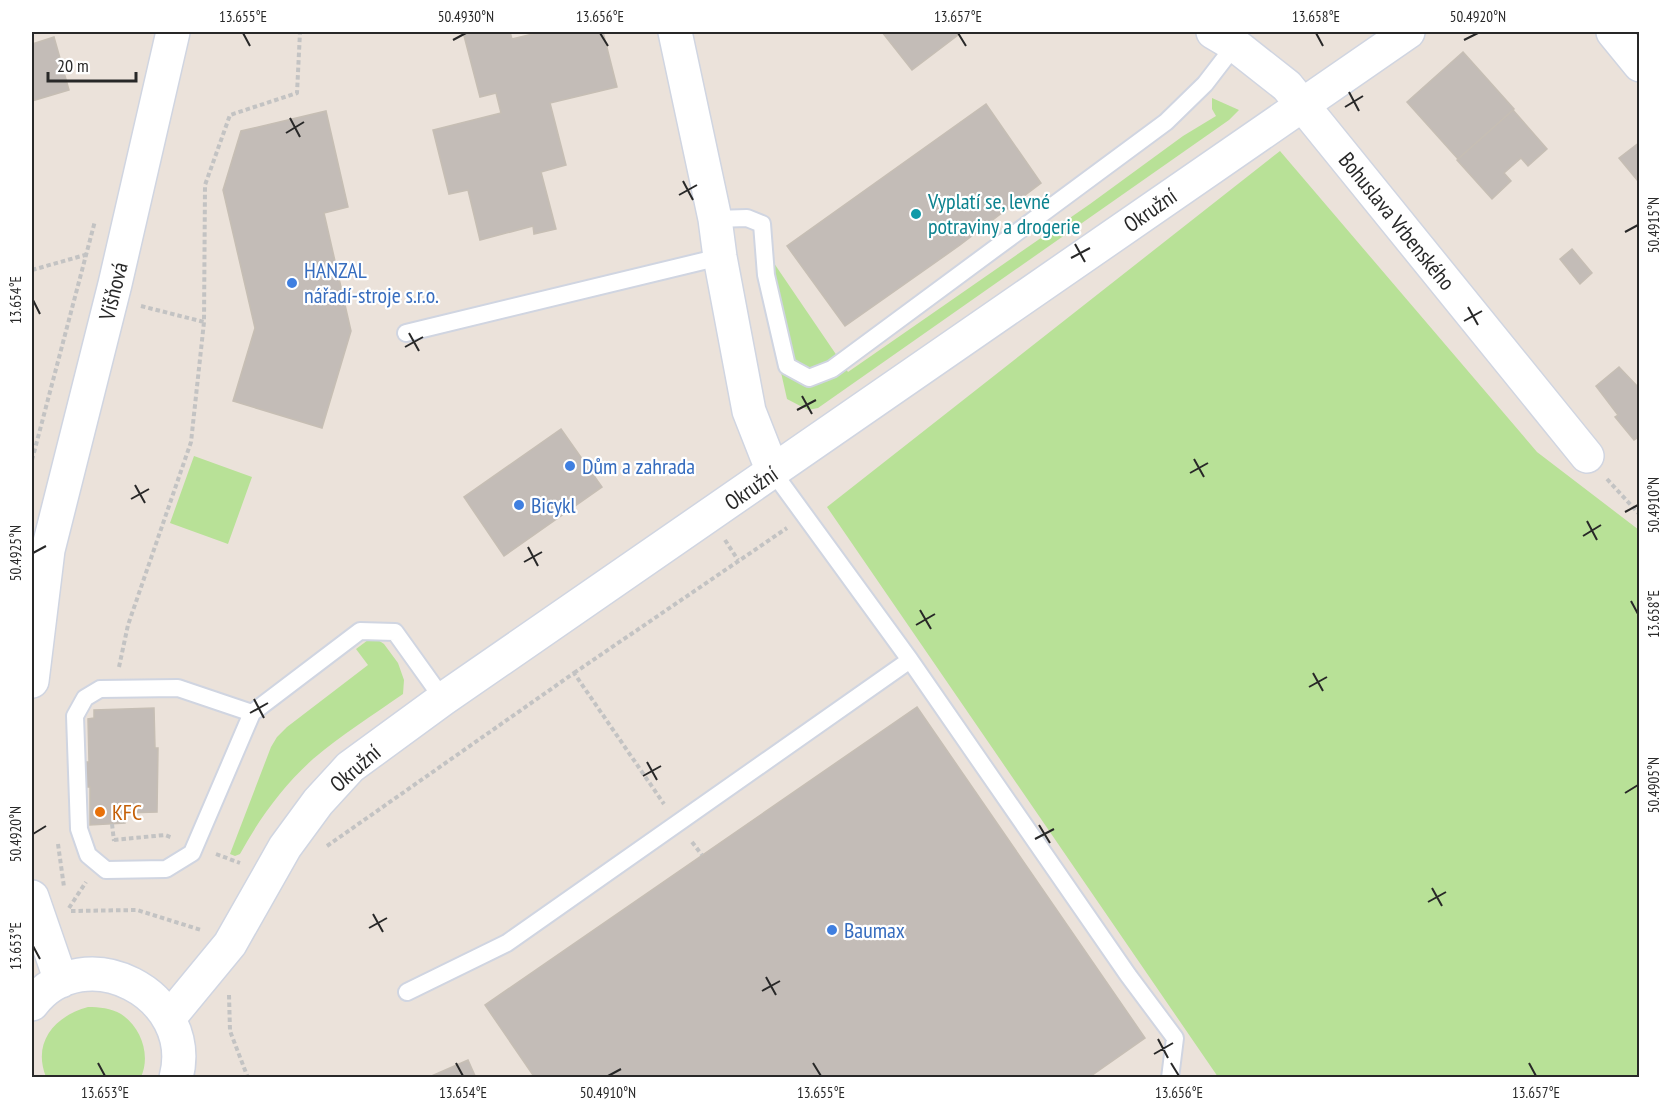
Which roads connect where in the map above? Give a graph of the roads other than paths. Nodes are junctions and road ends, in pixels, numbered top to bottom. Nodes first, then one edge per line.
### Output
1 (172, 32) edge
2 (675, 32) edge
3 (1408, 32) edge
4 (1613, 32) edge
5 (1224, 38) edge
6 (1640, 65) edge
7 (1303, 104) junction
8 (715, 219) junction
9 (720, 257) junction
10 (406, 333) dead end
11 (1587, 456) road end
12 (773, 472) junction
13 (40, 552) edge
14 (910, 660) junction
15 (32, 681) edge
16 (443, 699) junction
17 (252, 713) junction
18 (32, 897) edge
19 (61, 981) junction
20 (407, 992) dead end
21 (32, 1004) edge
22 (169, 1018) junction
23 (176, 1077) edge
24 (1170, 1077) edge

1 - 13 street, Višňová
2 - 8 street
3 - 7 street, Okružní
4 - 6 street
5 - 7 street, Bohuslava Vrbenského
5 - 8 lane
7 - 11 street, Bohuslava Vrbenského
7 - 12 street, Okružní
8 - 9 street
9 - 10 lane
9 - 12 street
12 - 14 lane
12 - 16 street, Okružní
13 - 15 street, Višňová
14 - 20 lane
14 - 24 lane
16 - 17 lane
16 - 22 street, Okružní
17 - 17 lane
18 - 19 street
19 - 21 street
19 - 22 street
22 - 23 street

